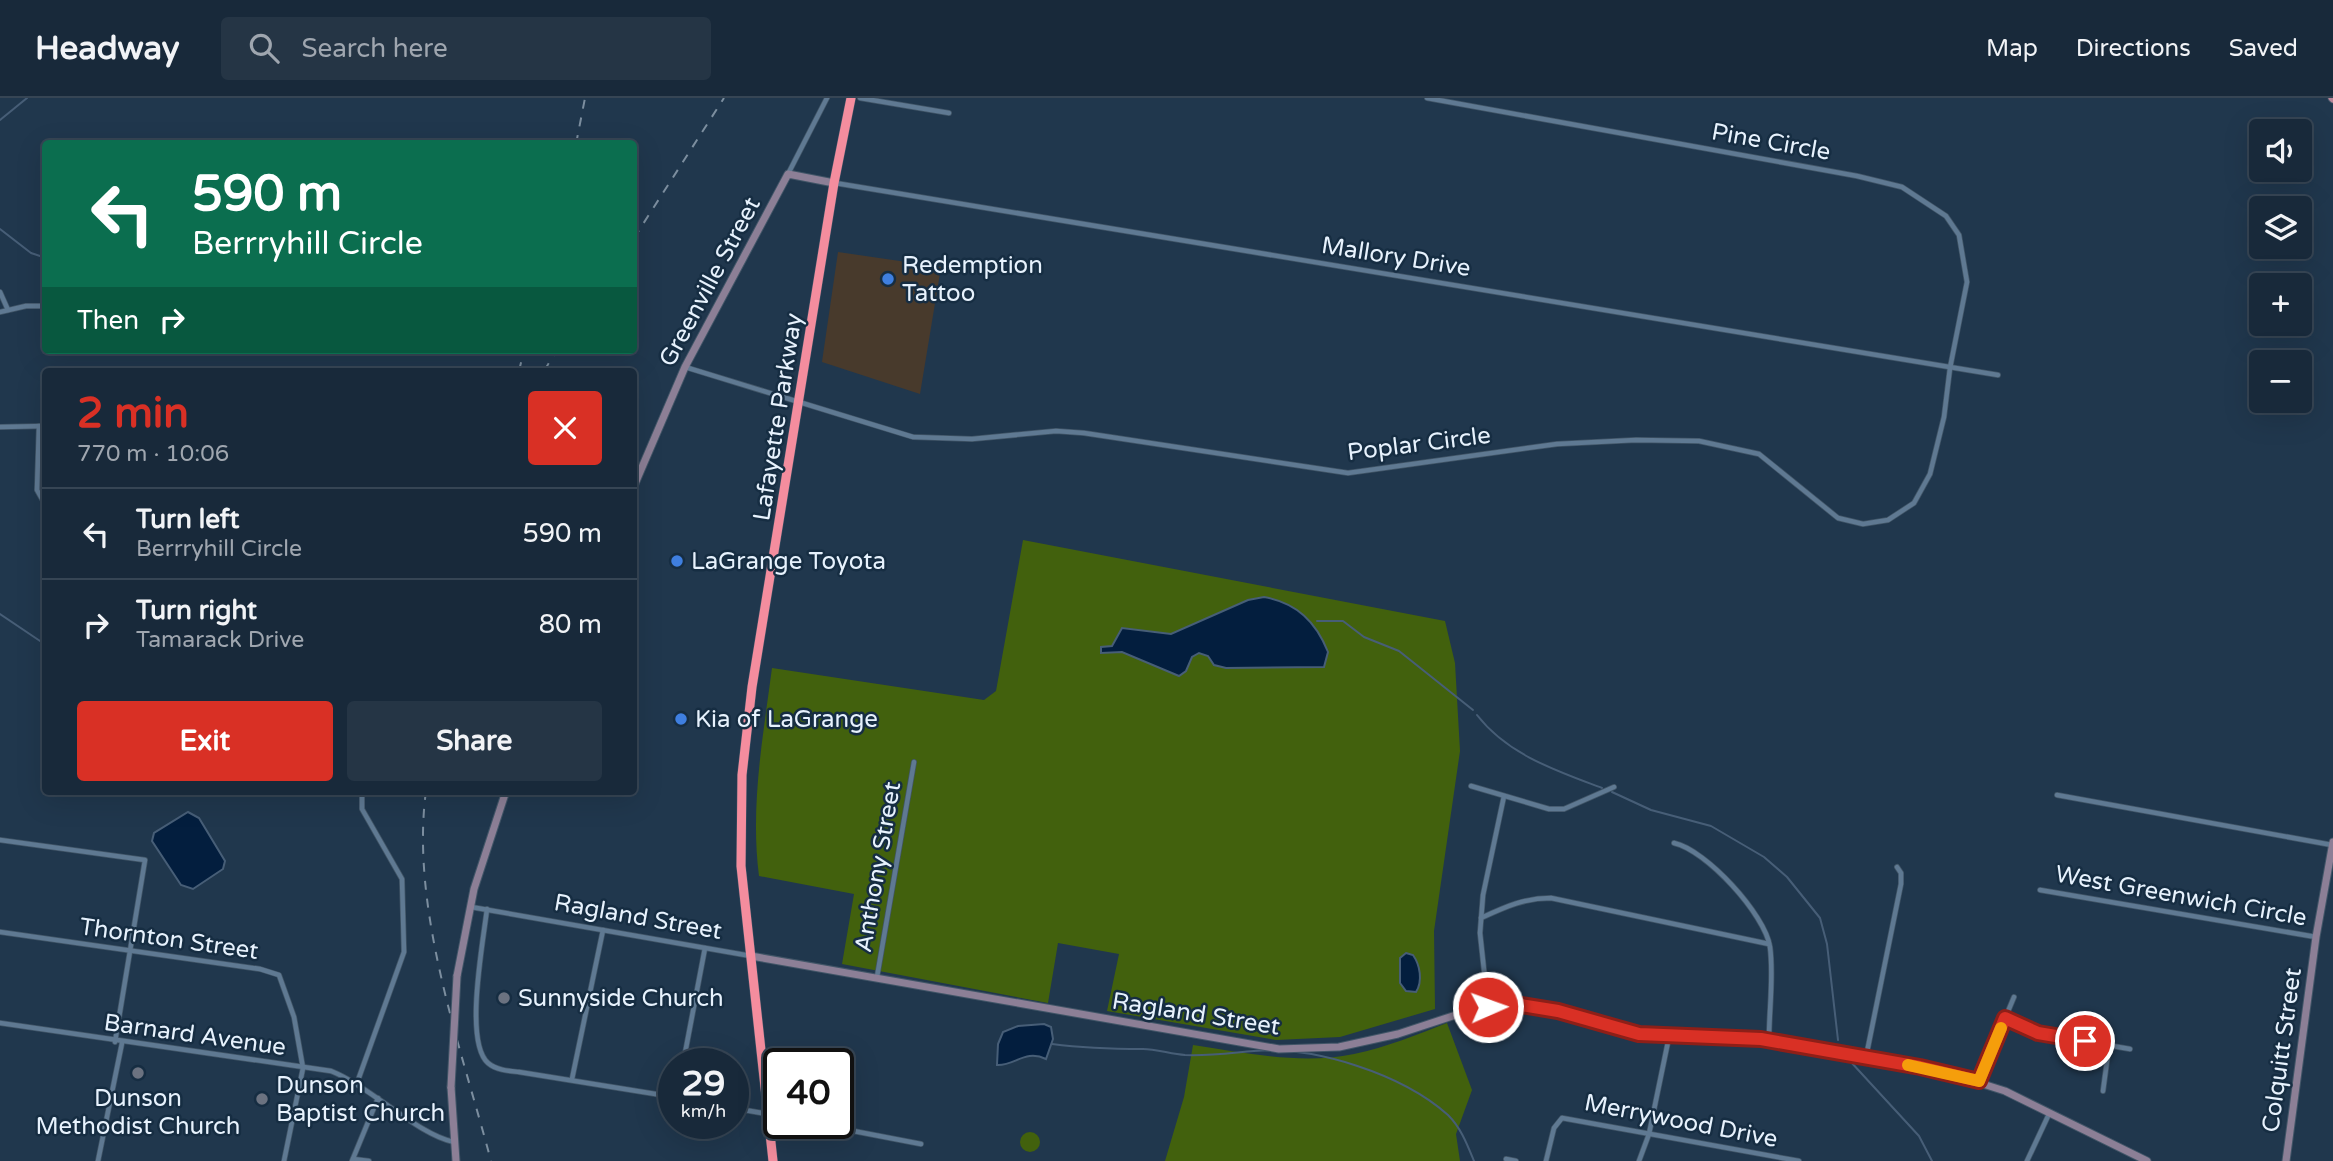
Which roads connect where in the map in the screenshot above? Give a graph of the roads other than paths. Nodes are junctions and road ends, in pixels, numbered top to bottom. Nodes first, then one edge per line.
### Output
1 (827, 98) edge
2 (850, 98) edge
3 (860, 98) edge
4 (1427, 98) edge
5 (948, 113) dead end
6 (788, 174) junction
7 (834, 183) junction
8 (0, 292) edge
9 (42, 306) edge
10 (8, 310) junction
11 (0, 312) edge
12 (685, 367) junction
13 (1950, 368) junction
14 (1998, 374) dead end
15 (800, 402) junction
16 (42, 426) edge
17 (0, 427) edge
18 (637, 479) edge
19 (42, 499) edge
20 (914, 762) dead end
21 (1471, 786) dead end
22 (1614, 787) dead end
23 (362, 795) edge
24 (505, 795) edge
25 (2057, 795) dead end
26 (1504, 796) junction
27 (0, 840) edge
28 (1674, 843) dead end
29 (2332, 844) edge
30 (1896, 867) dead end
31 (2040, 890) dead end
32 (470, 906) junction
33 (486, 909) junction
34 (1481, 918) junction
35 (603, 930) junction
36 (0, 932) edge
37 (2316, 941) junction
38 (1769, 944) junction
39 (705, 948) junction
40 (131, 951) junction
41 (751, 956) junction
42 (877, 977) junction
43 (2014, 997) dead end
44 (1488, 1007) junction
45 (2005, 1018) junction
46 (0, 1023) edge
47 (1669, 1037) junction
48 (1769, 1041) junction
49 (119, 1042) junction
50 (2109, 1046) junction
51 (686, 1048) edge
52 (764, 1048) edge
53 (2130, 1049) dead end
54 (1866, 1057) junction
55 (303, 1068) junction
56 (572, 1079) junction
57 (1979, 1081) junction
58 (357, 1083) junction
59 (2103, 1091) dead end
60 (658, 1094) edge
61 (379, 1098) junction
62 (2050, 1113) junction
63 (854, 1131) edge
64 (1649, 1134) junction
65 (773, 1139) edge
66 (454, 1142) junction
67 (921, 1144) dead end
68 (1766, 1154) junction
69 (1506, 1159) dead end
70 (353, 1160) edge
71 (99, 1161) edge
72 (284, 1161) edge
73 (369, 1161) edge
74 (456, 1161) edge
75 (773, 1161) edge
76 (1516, 1161) edge
77 (1546, 1161) edge
78 (1639, 1161) edge
79 (1764, 1161) edge
80 (1799, 1161) edge
81 (2027, 1161) edge
82 (2147, 1161) edge
83 (2286, 1161) edge

1 - 6 street, Greenville Street
2 - 7 highway, Lafayette Parkway
3 - 5 street
4 - 13 street, Pine Circle
6 - 7 street, Mallory Drive
6 - 12 street, Greenville Street
7 - 13 street, Mallory Drive
7 - 15 highway, Lafayette Parkway
8 - 10 street
9 - 10 street
10 - 11 street
12 - 15 street, Poplar Circle
12 - 18 street, Greenville Street
13 - 14 street, Mallory Drive
13 - 15 street, Poplar Circle
15 - 41 highway, Lafayette Parkway
16 - 17 street
16 - 19 street
20 - 42 street, Anthony Street
21 - 26 street
22 - 26 street
23 - 58 street
24 - 32 street
25 - 29 street
26 - 34 street
27 - 40 street
28 - 38 street
29 - 37 street, Colquitt Street
30 - 54 street
31 - 37 street, West Greenwich Circle
32 - 33 street, Ragland Street
32 - 66 street, bridge
33 - 35 street, Ragland Street
33 - 56 street
34 - 38 street
34 - 44 street
35 - 39 street, Ragland Street
35 - 56 street
36 - 40 street, Thornton Street
37 - 83 street, Colquitt Street
38 - 48 street
39 - 41 street, Ragland Street
39 - 51 street
40 - 49 street
40 - 55 street, Thornton Street
41 - 42 street, Ragland Street
41 - 52 highway, Lafayette Parkway
42 - 44 street, Ragland Street
43 - 45 street
44 - 47 street, Ragland Street
45 - 50 street
45 - 57 street
46 - 49 street, Barnard Avenue
47 - 48 street, Ragland Street
47 - 64 street
48 - 54 street, Ragland Street
49 - 55 street, Barnard Avenue
49 - 71 street
50 - 53 street
50 - 59 street
54 - 57 street, Ragland Street
55 - 58 street, Barnard Avenue
55 - 72 street
56 - 60 street
57 - 62 street, Ragland Street
58 - 61 street, Barnard Avenue
61 - 66 street, Barnard Avenue
61 - 70 street
62 - 81 street
62 - 82 street, Ragland Street
63 - 67 street
64 - 68 street, Merrywood Drive
64 - 77 street, Merrywood Drive
64 - 78 street
65 - 75 highway, Lafayette Parkway
66 - 74 street
68 - 79 street
68 - 80 street, Merrywood Drive
69 - 76 street
70 - 73 street

